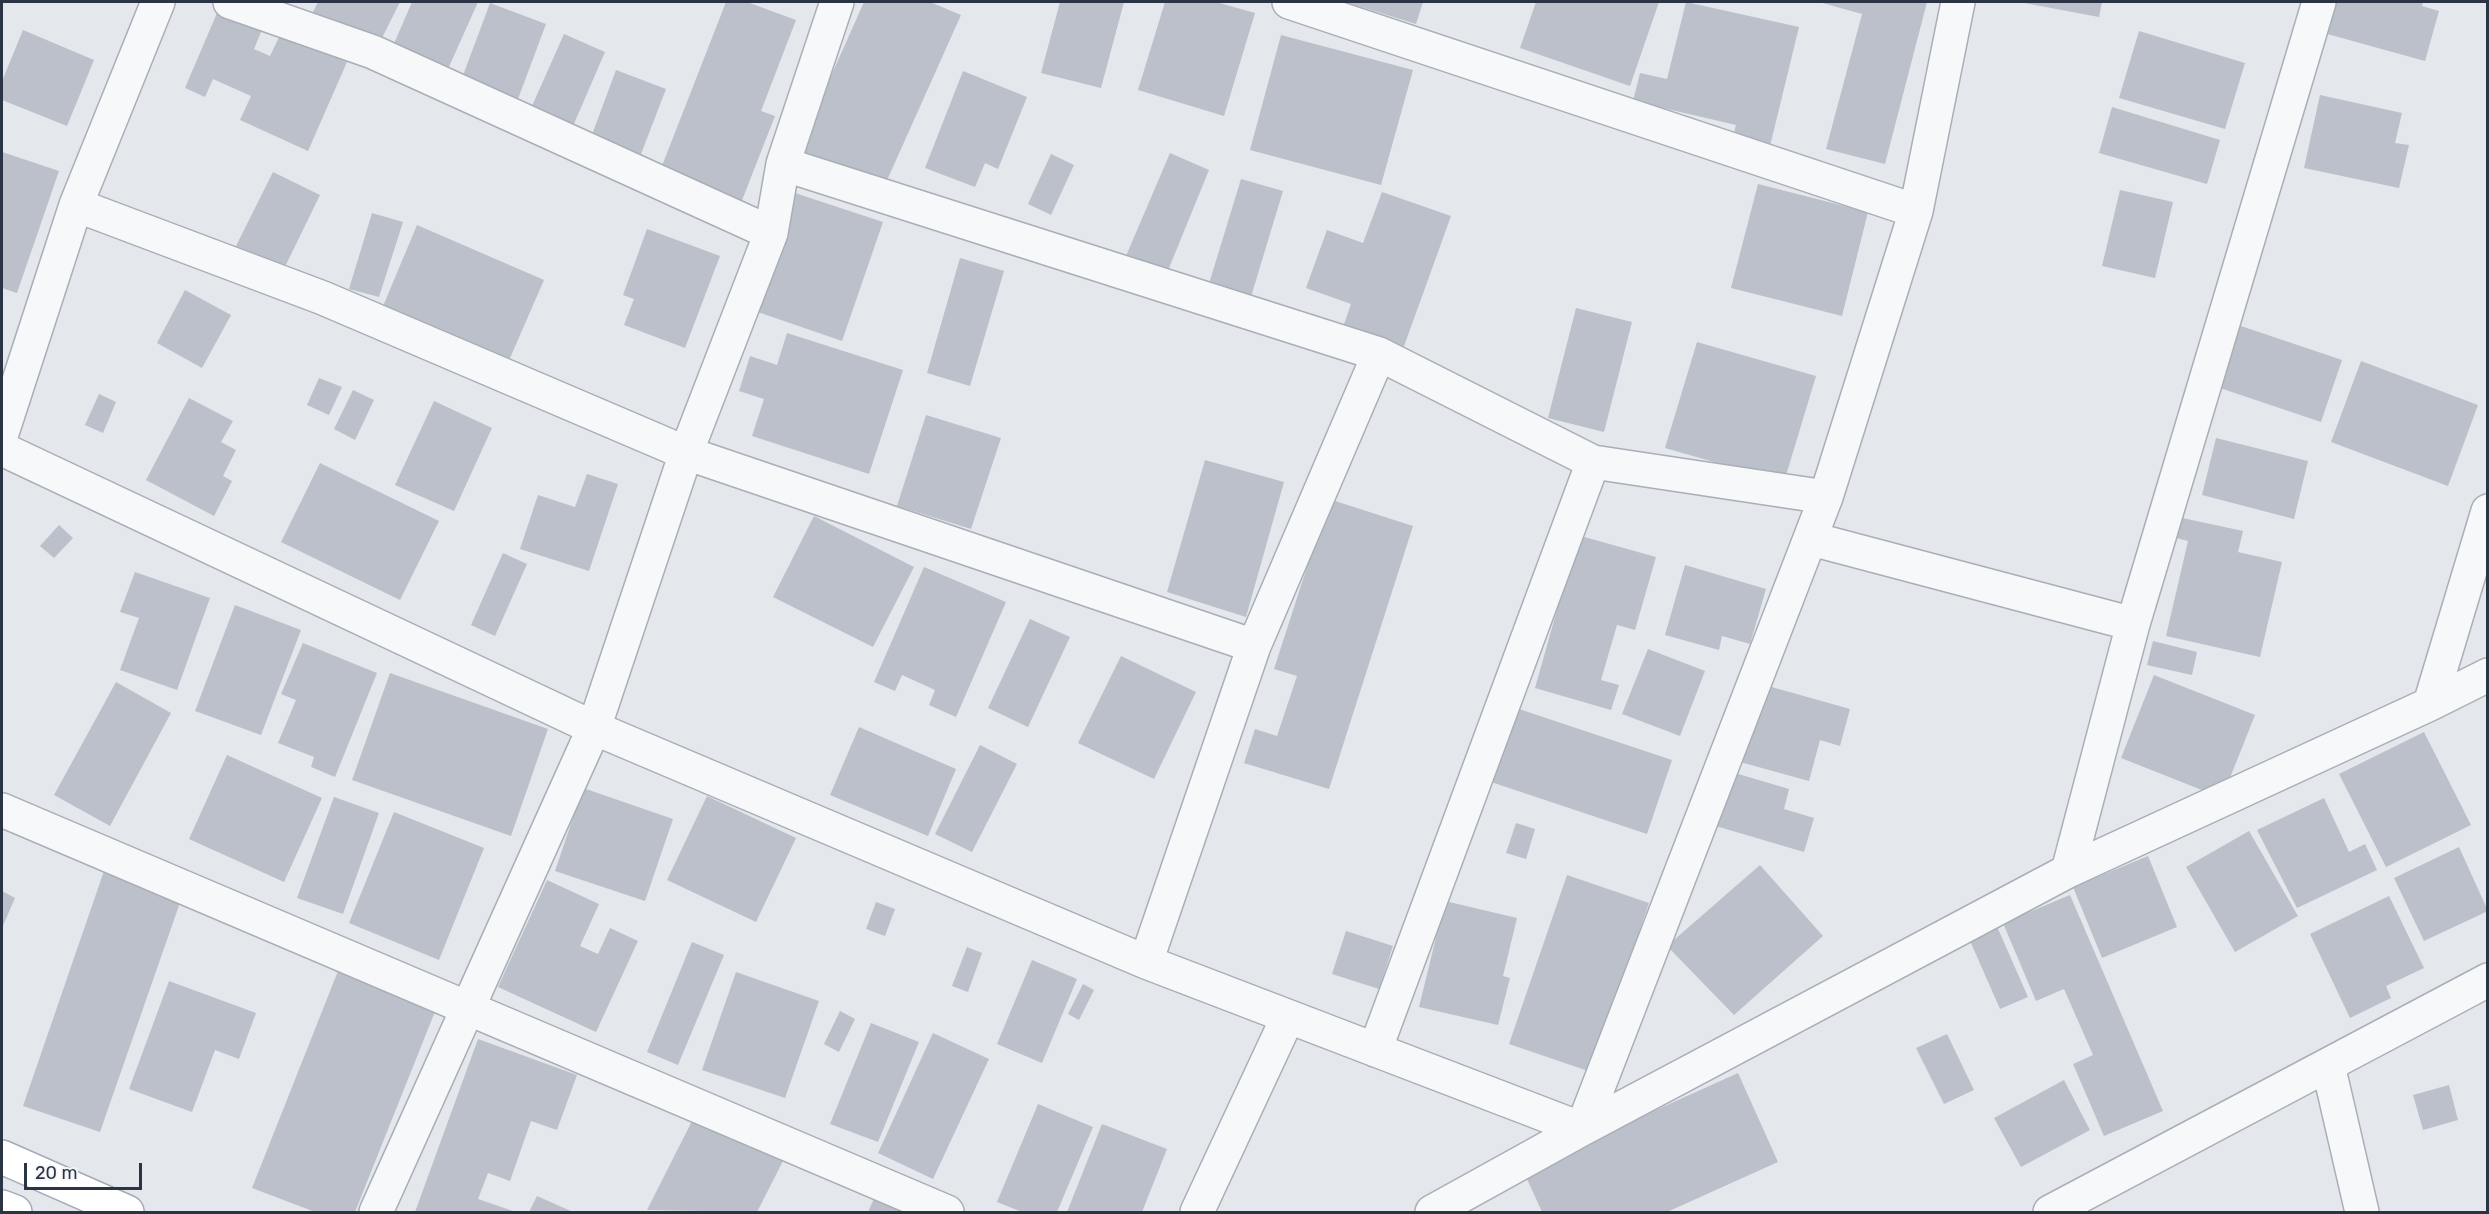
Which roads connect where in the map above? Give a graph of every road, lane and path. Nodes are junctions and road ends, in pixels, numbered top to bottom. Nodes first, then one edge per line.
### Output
1 (158, 2) edge
2 (231, 2) edge
3 (836, 2) edge
4 (1289, 2) edge
5 (1958, 2) edge
6 (2319, 2) edge
7 (783, 164) junction
8 (76, 205) junction
9 (1916, 212) junction
10 (771, 233) junction
11 (1379, 354) junction
12 (2, 433) edge
13 (2, 449) edge
14 (686, 453) junction
15 (1593, 462) junction
16 (1826, 497) junction
17 (2487, 511) edge
18 (1812, 539) junction
19 (2133, 624) junction
20 (1254, 646) junction
21 (2487, 675) edge
22 (2430, 705) junction
23 (594, 728) junction
24 (2, 810) edge
25 (2068, 871) junction
26 (1146, 962) junction
27 (2487, 980) edge
28 (468, 1009) junction
29 (1291, 1018) junction
30 (1375, 1050) junction
31 (2328, 1065) junction
32 (1582, 1129) junction
33 (2, 1158) edge
34 (2, 1207) edge
35 (2058, 1210) edge
36 (15, 1212) edge
37 (127, 1212) edge
38 (376, 1212) edge
39 (947, 1212) edge
40 (1197, 1212) edge
41 (1432, 1212) edge
42 (2362, 1212) edge

1 - 8 street
2 - 10 street
3 - 7 street
4 - 9 street
5 - 9 street
6 - 19 street
7 - 10 street
7 - 11 street
8 - 12 street
8 - 14 street
9 - 16 street
10 - 14 street
11 - 15 street
11 - 20 street
13 - 23 street
14 - 20 street
14 - 23 street
15 - 16 street
15 - 30 street
16 - 18 street
17 - 22 street
18 - 19 street
18 - 32 street
19 - 25 street
20 - 26 street
21 - 22 street
22 - 25 street
23 - 26 street
23 - 28 street
24 - 28 street
25 - 32 street
26 - 29 street
27 - 31 street
28 - 38 street
28 - 39 street
29 - 30 street
29 - 40 street
30 - 32 street
31 - 35 street
31 - 42 street
32 - 41 street
33 - 37 main road
34 - 36 main road

